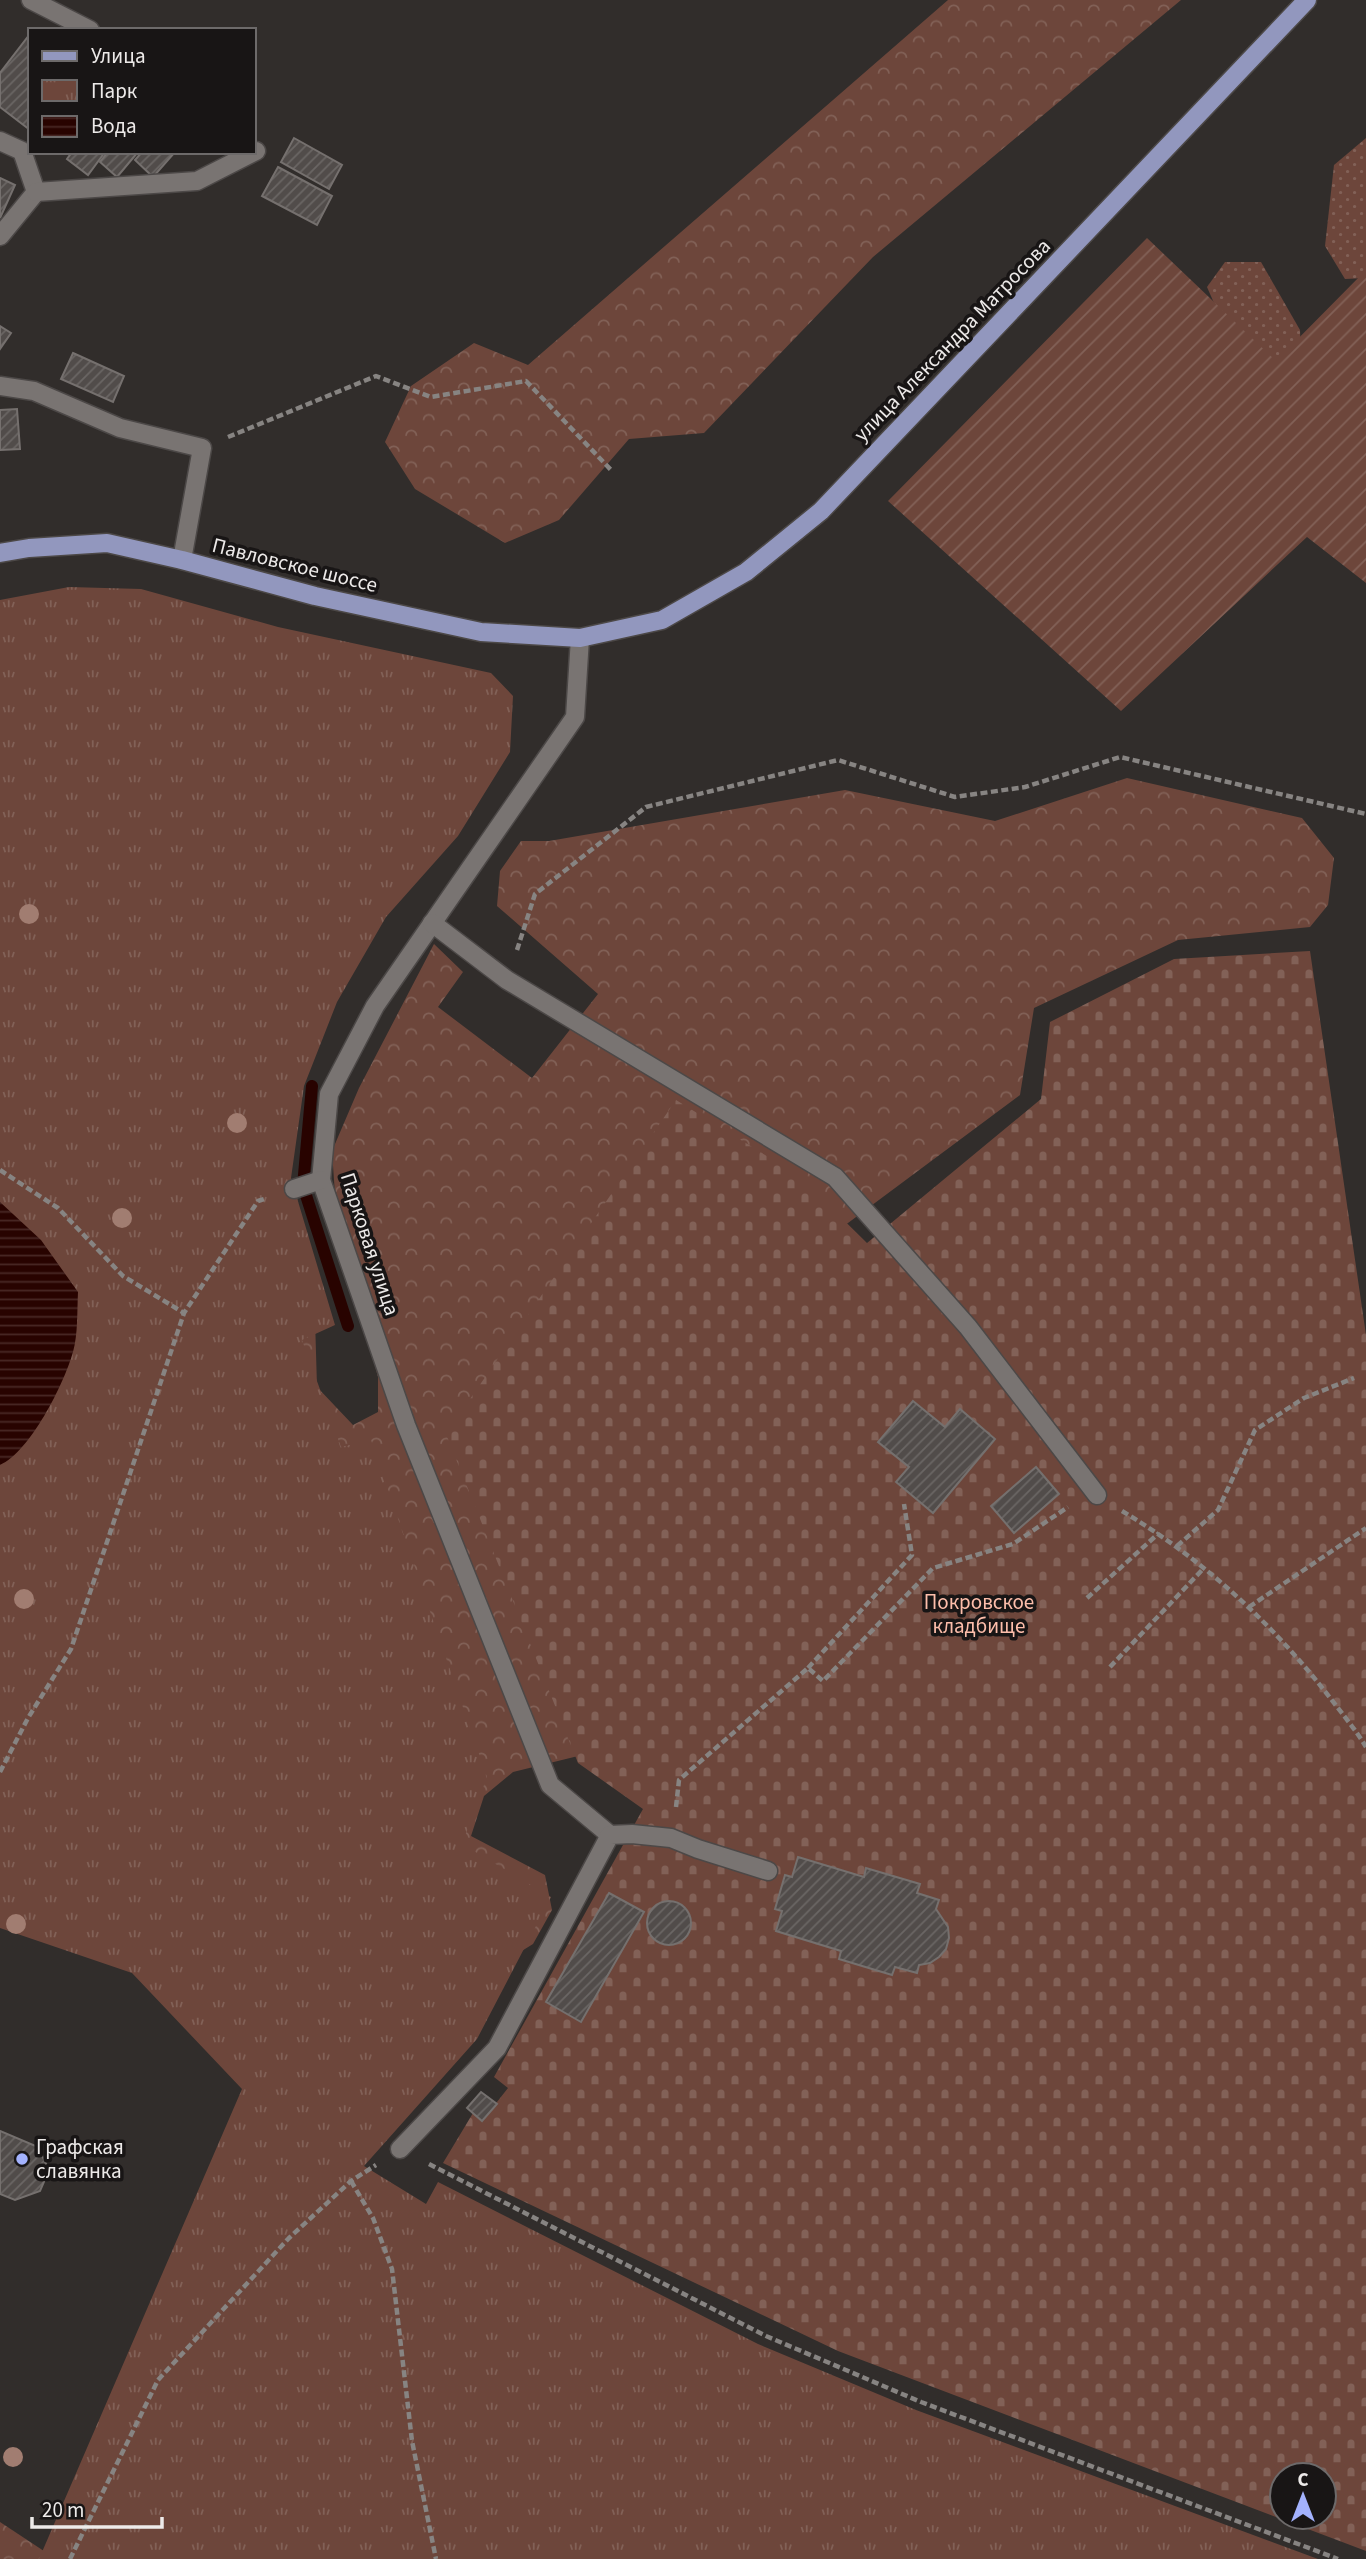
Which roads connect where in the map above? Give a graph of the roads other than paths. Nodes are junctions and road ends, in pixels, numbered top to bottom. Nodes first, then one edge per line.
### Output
1 (30, 0) edge
2 (1307, 0) edge
3 (86, 28) edge
4 (0, 141) edge
5 (250, 154) edge
6 (36, 192) junction
7 (0, 236) edge
8 (0, 386) edge
9 (0, 553) edge
10 (182, 560) junction
11 (580, 638) junction
12 (432, 923) junction
13 (1097, 1495) road end
14 (610, 1835) junction
15 (768, 1871) dead end
16 (400, 2149) road end

1 - 3 street
2 - 11 main road, улица Александра Матросова
4 - 6 street
5 - 6 street
6 - 7 street
8 - 10 street
9 - 10 main road, Павловское шоссе
10 - 11 main road, Павловское шоссе
11 - 12 street, Парковая улица
12 - 13 street
12 - 14 street, Парковая улица
14 - 15 street
14 - 16 street

